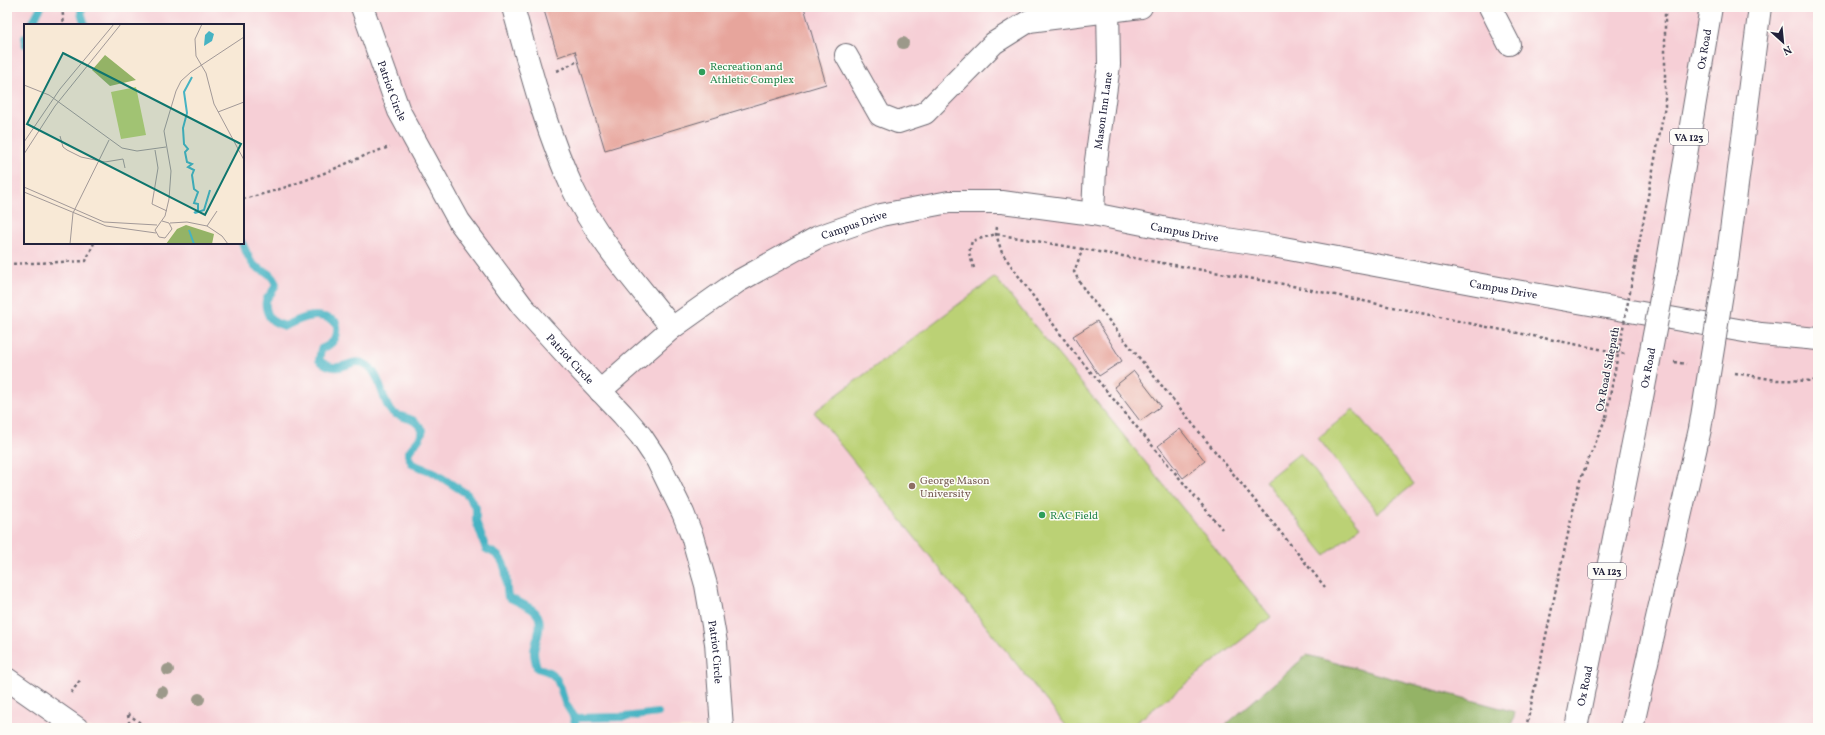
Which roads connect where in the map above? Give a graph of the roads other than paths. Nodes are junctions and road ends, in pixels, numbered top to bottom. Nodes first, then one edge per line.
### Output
1 (362, 7) edge
2 (513, 7) edge
3 (1141, 7) edge
4 (1490, 7) edge
5 (1711, 7) edge
6 (1760, 7) edge
7 (1108, 9) edge
8 (1509, 44) dead end
9 (846, 55) dead end
10 (1093, 214) junction
11 (672, 328) junction
12 (1818, 339) edge
13 (600, 391) junction
14 (7, 679) edge
15 (77, 728) edge
16 (722, 728) edge
17 (1576, 728) edge
18 (1632, 728) edge

1 - 13 street, Patriot Circle
2 - 11 street
3 - 7 street
4 - 8 street
5 - 17 street, Ox Road / VA 123, bridge
6 - 18 street, bridge
7 - 9 street
7 - 10 street, Mason Inn Lane
10 - 11 street, Campus Drive
10 - 12 street, Campus Drive
11 - 13 street, Campus Drive
13 - 16 street, Patriot Circle
14 - 15 street

